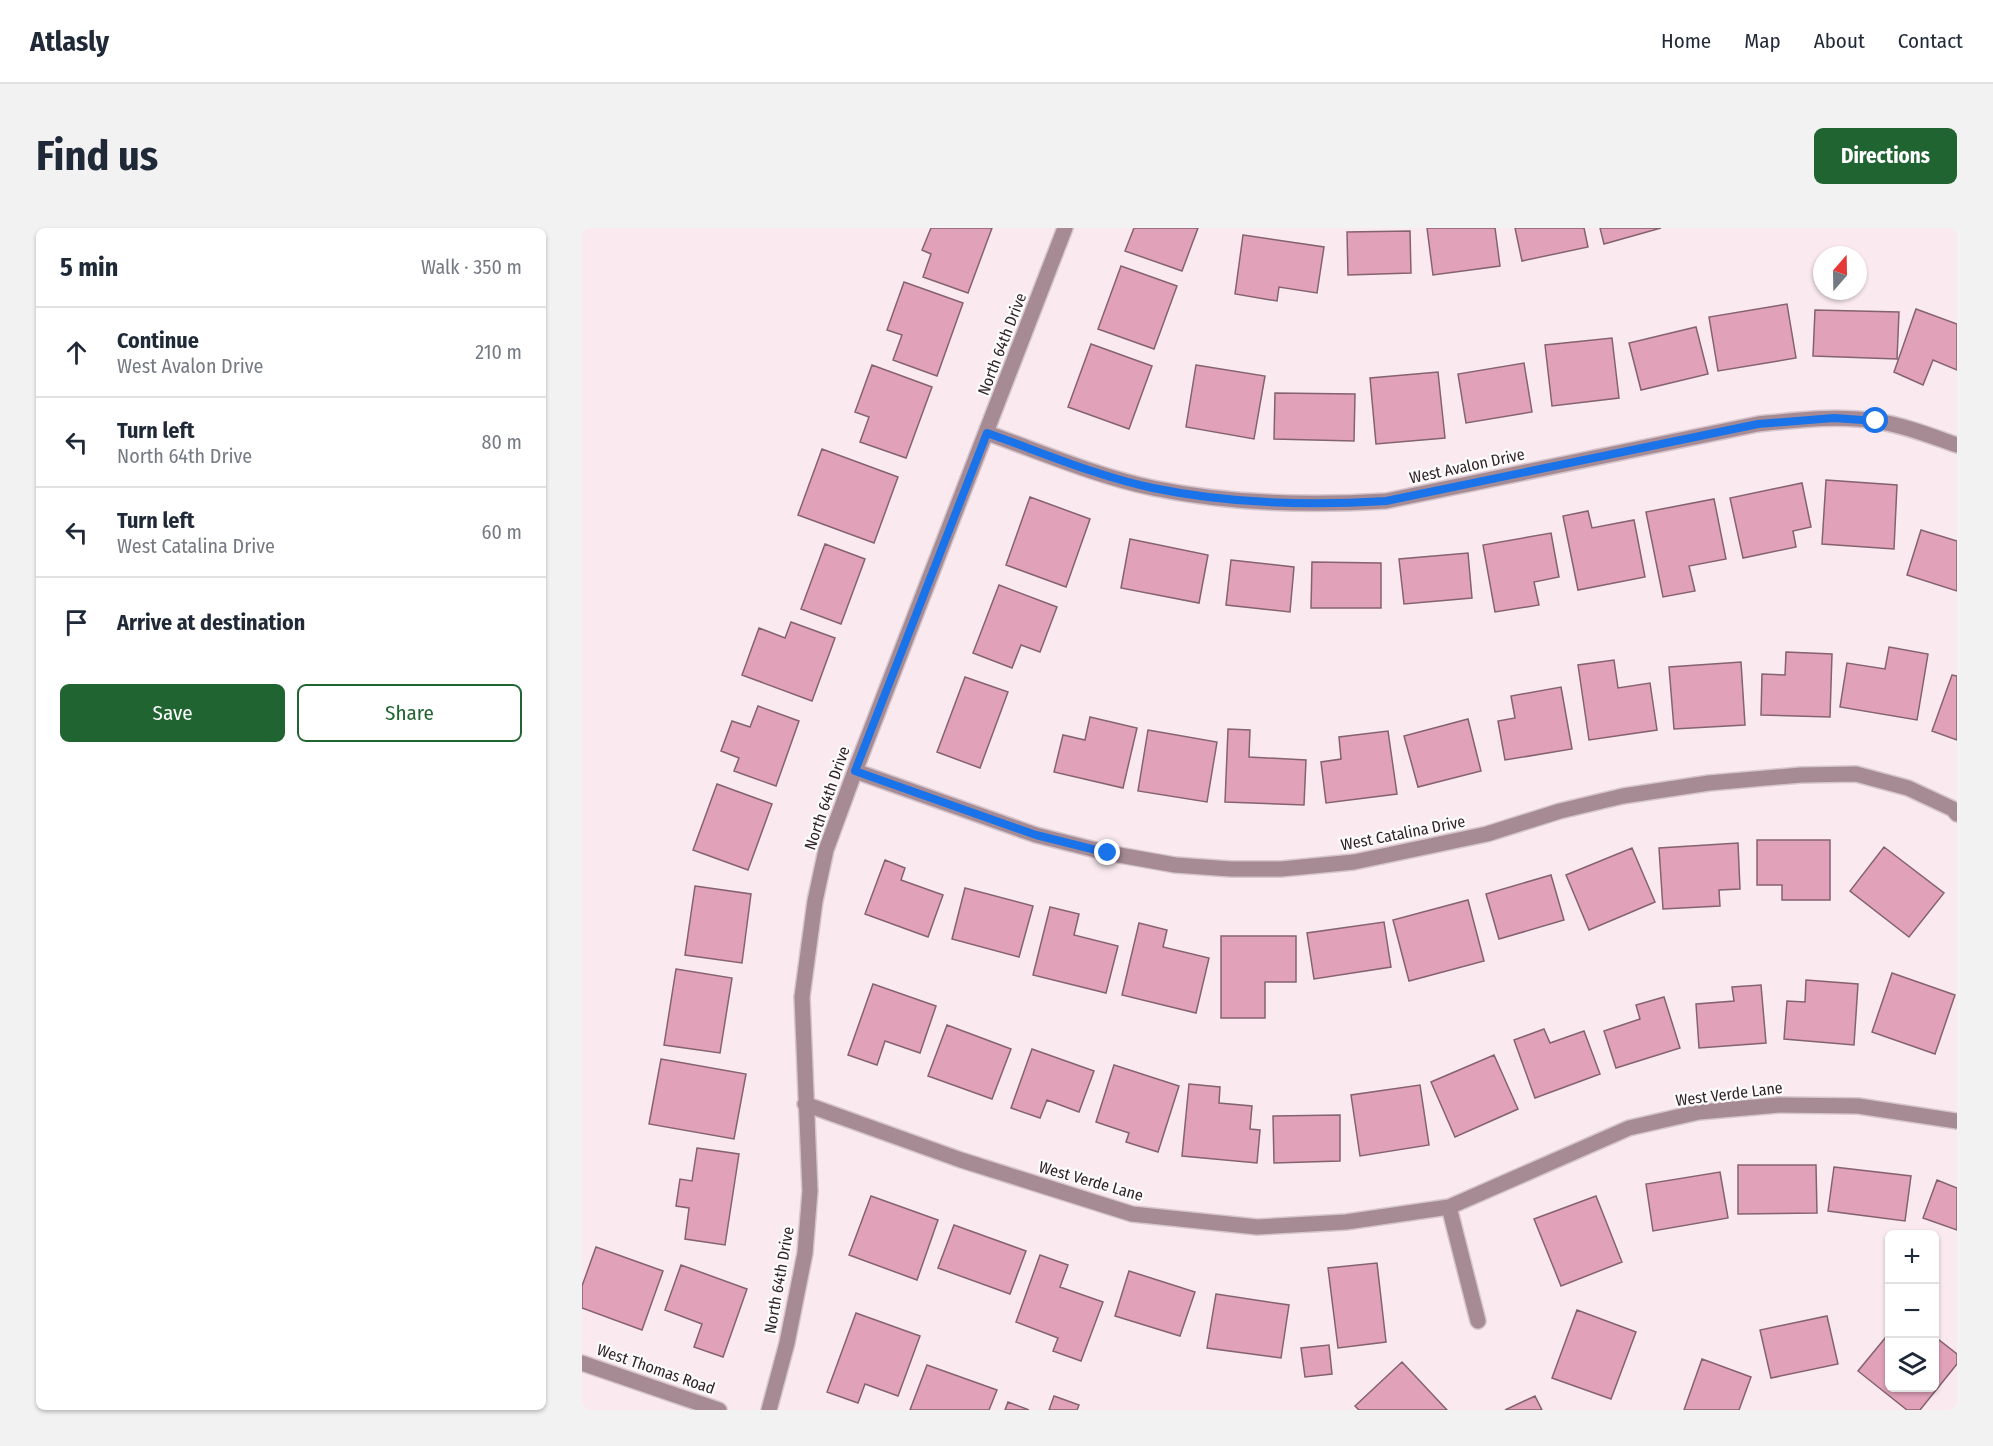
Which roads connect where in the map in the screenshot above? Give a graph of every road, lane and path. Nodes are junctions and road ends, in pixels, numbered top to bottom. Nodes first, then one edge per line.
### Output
1 (1065, 228) edge
2 (987, 433) junction
3 (1957, 445) edge
4 (855, 771) junction
5 (1957, 813) edge
6 (805, 1104) junction
7 (1957, 1121) edge
8 (1449, 1207) junction
9 (1478, 1321) dead end
10 (582, 1363) edge
11 (719, 1410) edge
12 (769, 1410) edge

1 - 2 street, North 64th Drive
2 - 3 street, West Avalon Drive
2 - 4 street, North 64th Drive
4 - 5 street, West Catalina Drive
4 - 6 street, North 64th Drive
6 - 8 street, West Verde Lane
6 - 12 street, North 64th Drive
7 - 8 street, West Verde Lane
8 - 9 street
10 - 11 street, West Thomas Road

